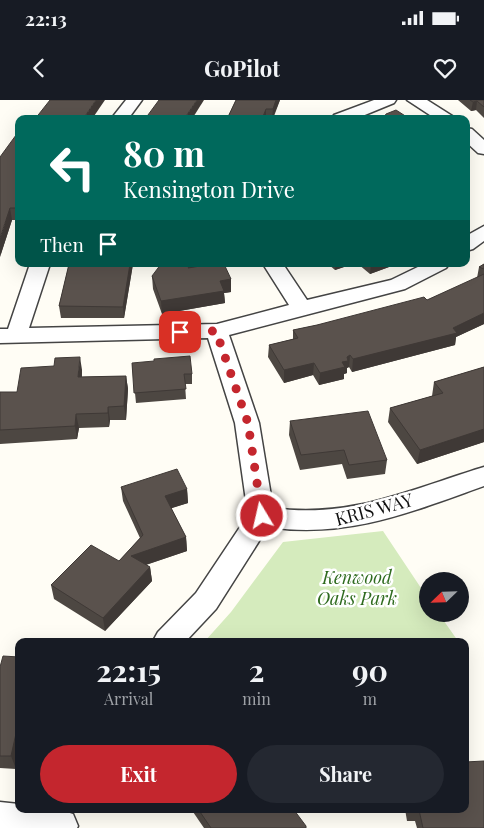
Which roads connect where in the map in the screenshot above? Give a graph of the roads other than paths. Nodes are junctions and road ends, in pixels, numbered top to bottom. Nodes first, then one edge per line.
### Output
1 (134, 100) edge
2 (388, 100) edge
3 (414, 100) edge
4 (122, 115) edge
5 (350, 115) edge
6 (442, 115) edge
7 (470, 137) edge
8 (484, 149) edge
9 (484, 232) edge
10 (470, 242) edge
11 (39, 267) edge
12 (275, 267) edge
13 (432, 267) edge
14 (302, 308) junction
15 (216, 331) junction
16 (8, 336) edge
17 (484, 476) edge
18 (262, 516) junction
19 (171, 638) edge
20 (0, 819) edge
21 (64, 821) edge

1 - 4 street
2 - 5 street
3 - 6 street
7 - 8 street
9 - 10 street
11 - 16 street
12 - 14 street
13 - 14 street
14 - 15 street
15 - 16 street
15 - 18 street
17 - 18 street, KRIS WAY
18 - 19 street
20 - 21 street

